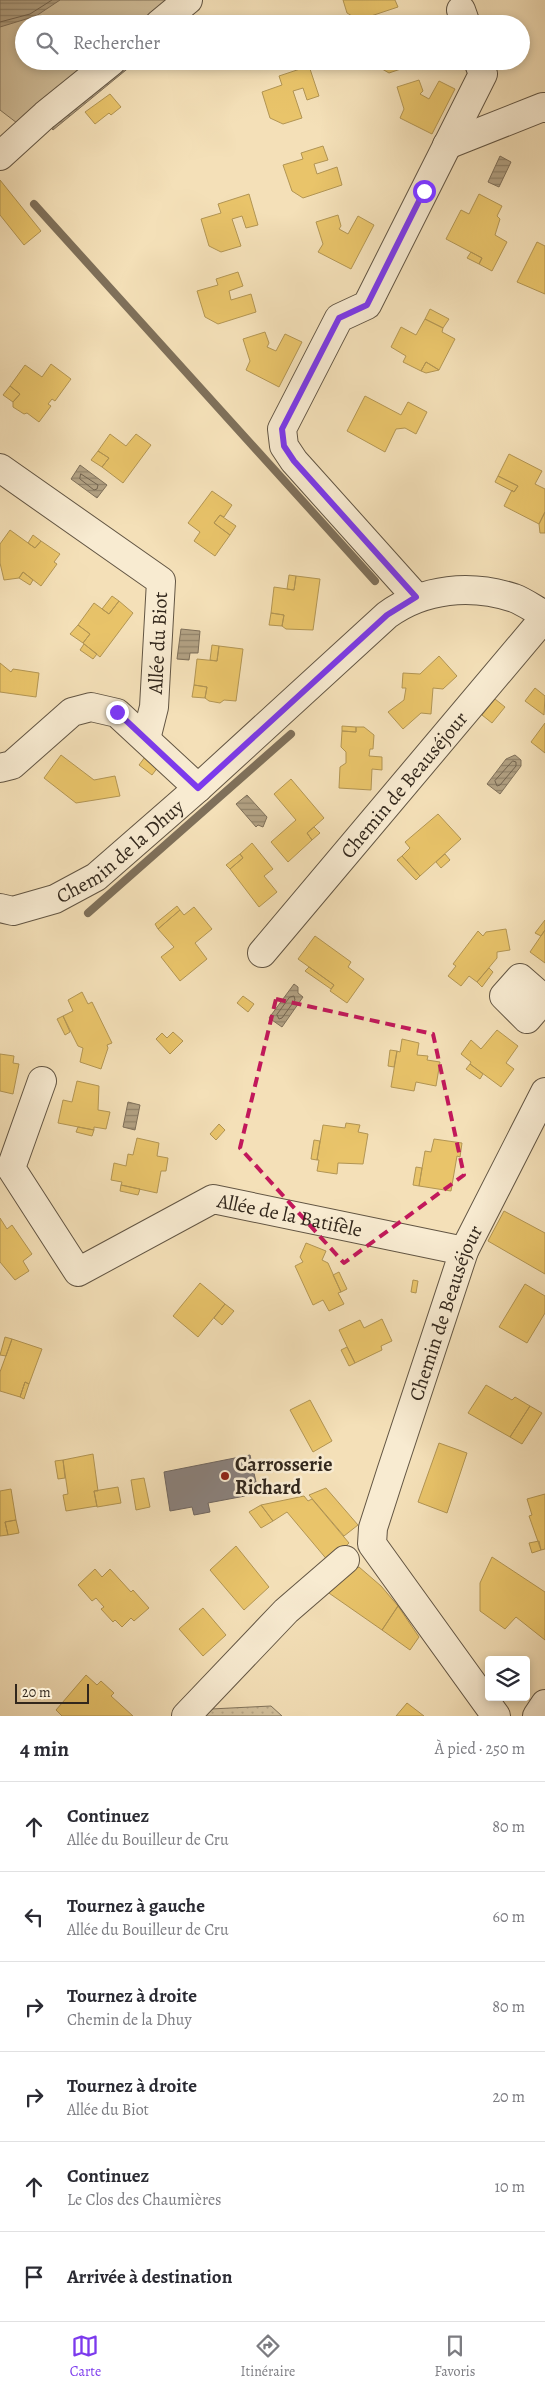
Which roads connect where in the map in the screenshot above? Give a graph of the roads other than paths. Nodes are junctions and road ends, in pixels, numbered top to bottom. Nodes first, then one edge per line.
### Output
1 (188, 0) edge
2 (170, 15) edge
3 (101, 70) edge
4 (481, 70) edge
5 (545, 108) edge
6 (447, 146) junction
7 (0, 156) edge
8 (0, 468) edge
9 (416, 597) junction
10 (545, 616) edge
11 (146, 739) junction
12 (0, 768) edge
13 (198, 788) junction
14 (0, 908) edge
15 (262, 952) dead end
16 (42, 1081) dead end
17 (545, 1092) edge
18 (464, 1251) junction
19 (345, 1560) dead end
20 (545, 1704) edge
21 (186, 1716) edge
22 (496, 1716) edge
23 (538, 1716) edge

1 - 2 street
3 - 7 street
4 - 6 street
5 - 6 street
6 - 9 street
8 - 11 street, Allée du Biot
9 - 10 street, Chemin de la Dhuy
9 - 13 street, Chemin de la Dhuy
10 - 15 street, Chemin de Beauséjour
11 - 12 street
11 - 13 street
13 - 14 street, Chemin de la Dhuy
16 - 18 street, Allée de la Batifèle
17 - 18 street, Chemin de Beauséjour
18 - 22 street, Chemin de Beauséjour
19 - 21 street
20 - 23 street

